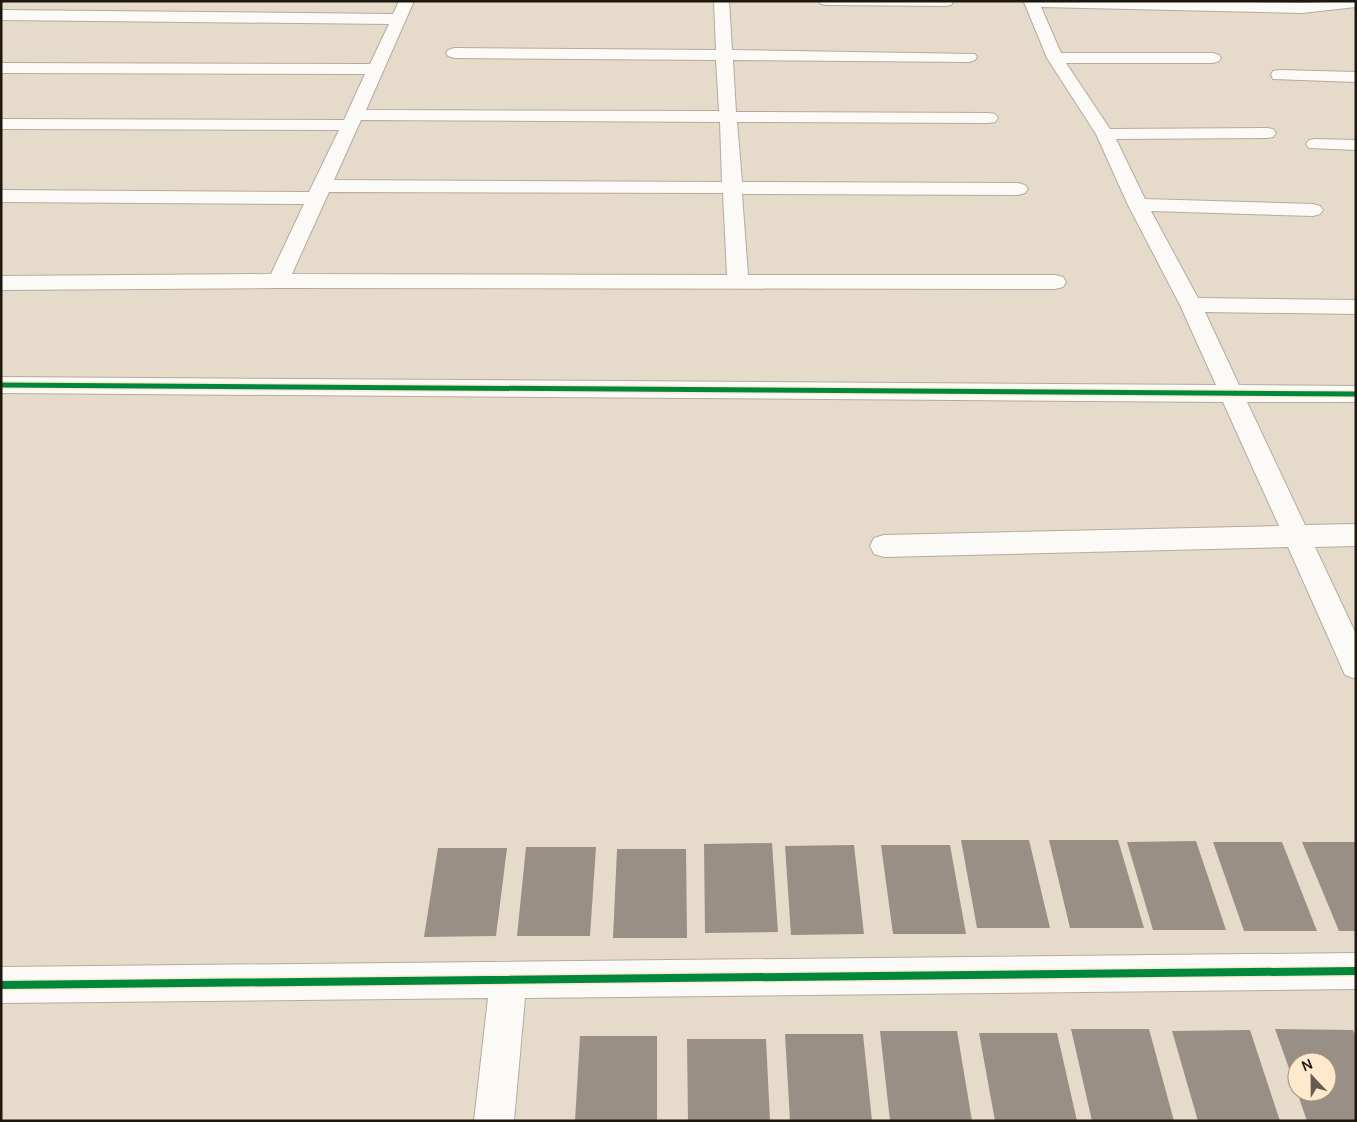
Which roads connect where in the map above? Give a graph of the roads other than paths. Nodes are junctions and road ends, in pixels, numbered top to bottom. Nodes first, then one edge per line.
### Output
1 (407, 1) edge
2 (721, 1) edge
3 (826, 1) edge
4 (946, 2) edge
5 (1356, 2) edge
6 (1, 15) edge
7 (399, 19) junction
8 (454, 53) dead end
9 (724, 55) junction
10 (970, 57) dead end
11 (1055, 58) junction
12 (1213, 58) dead end
13 (1, 68) edge
14 (376, 69) junction
15 (1279, 75) dead end
16 (1356, 77) edge
17 (728, 117) junction
18 (989, 118) dead end
19 (353, 120) junction
20 (1, 124) edge
21 (1267, 133) dead end
22 (1105, 134) junction
23 (1315, 144) dead end
24 (1356, 145) edge
25 (732, 188) junction
26 (1018, 189) dead end
27 (320, 192) junction
28 (1, 196) edge
29 (1138, 205) junction
30 (1313, 210) dead end
31 (278, 281) junction
32 (738, 281) junction
33 (1055, 282) dead end
34 (1, 283) edge
35 (1191, 306) junction
36 (1356, 307) edge
37 (1, 385) edge
38 (1231, 393) junction
39 (1356, 394) edge
40 (1356, 535) edge
41 (1296, 537) junction
42 (884, 546) dead end
43 (1356, 666) edge
44 (1356, 971) edge
45 (508, 980) junction
46 (1, 985) edge
47 (494, 1121) edge

1 - 7 street
2 - 9 street
3 - 4 street
5 - 11 street
6 - 7 street
7 - 14 street
8 - 9 street
9 - 10 street
9 - 17 street
11 - 12 street
11 - 22 street
13 - 14 street
14 - 19 street
15 - 16 street
17 - 18 street
17 - 19 street
17 - 25 street
19 - 20 street
19 - 27 street
21 - 22 street
22 - 29 street
23 - 24 street
25 - 26 street
25 - 27 street
25 - 32 street
27 - 28 street
27 - 31 street
29 - 30 street
29 - 35 street
31 - 32 street
31 - 34 street
32 - 33 street
35 - 36 street
35 - 38 street
37 - 38 street
38 - 39 street
38 - 41 street
40 - 41 street
41 - 42 street
41 - 43 street
44 - 45 street
45 - 46 street
45 - 47 street

